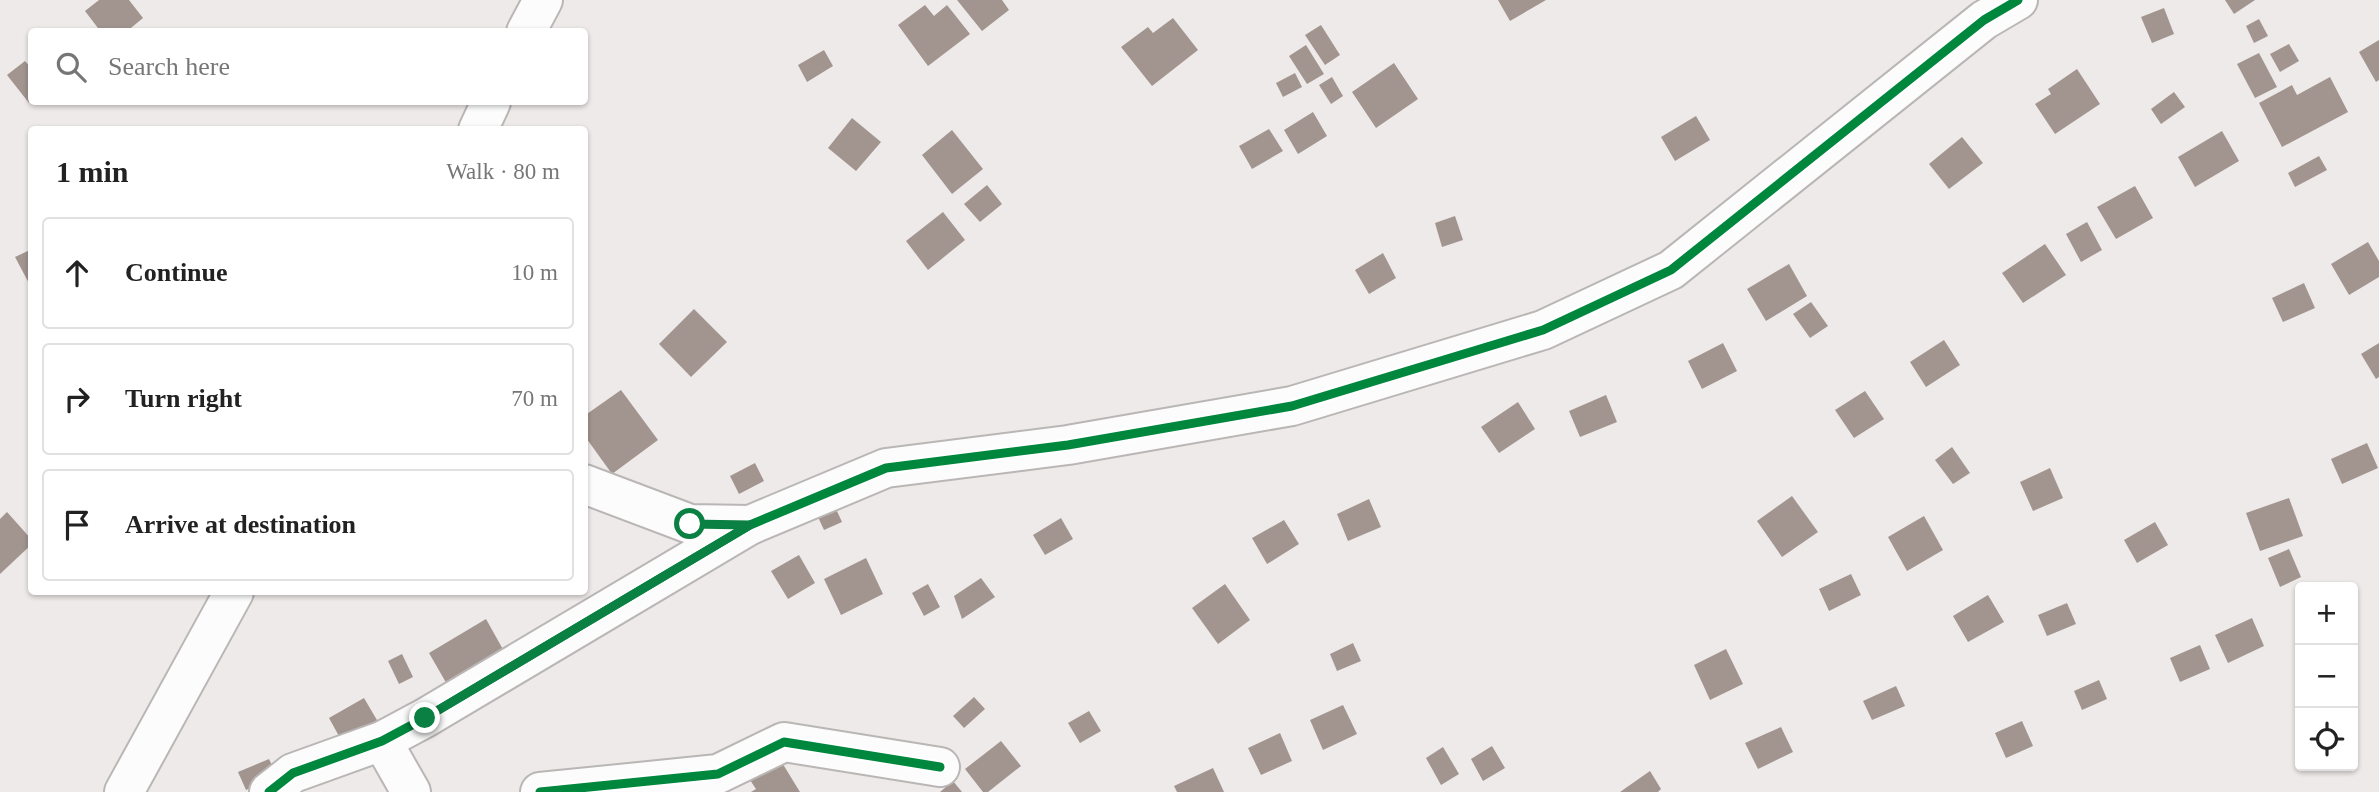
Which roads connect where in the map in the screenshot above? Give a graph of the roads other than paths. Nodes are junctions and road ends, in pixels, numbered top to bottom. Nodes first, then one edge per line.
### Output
1 (543, 0) edge
2 (2018, 0) edge
3 (528, 28) edge
4 (490, 105) edge
5 (480, 126) edge
6 (588, 486) edge
7 (750, 525) junction
8 (232, 595) edge
9 (382, 741) junction
10 (940, 767) dead end
11 (124, 792) edge
12 (269, 792) edge
13 (411, 792) edge
14 (540, 792) edge

1 - 3 street
2 - 7 street
4 - 5 street
6 - 7 street
7 - 9 street
8 - 11 street
9 - 12 street
9 - 13 street
10 - 14 street

